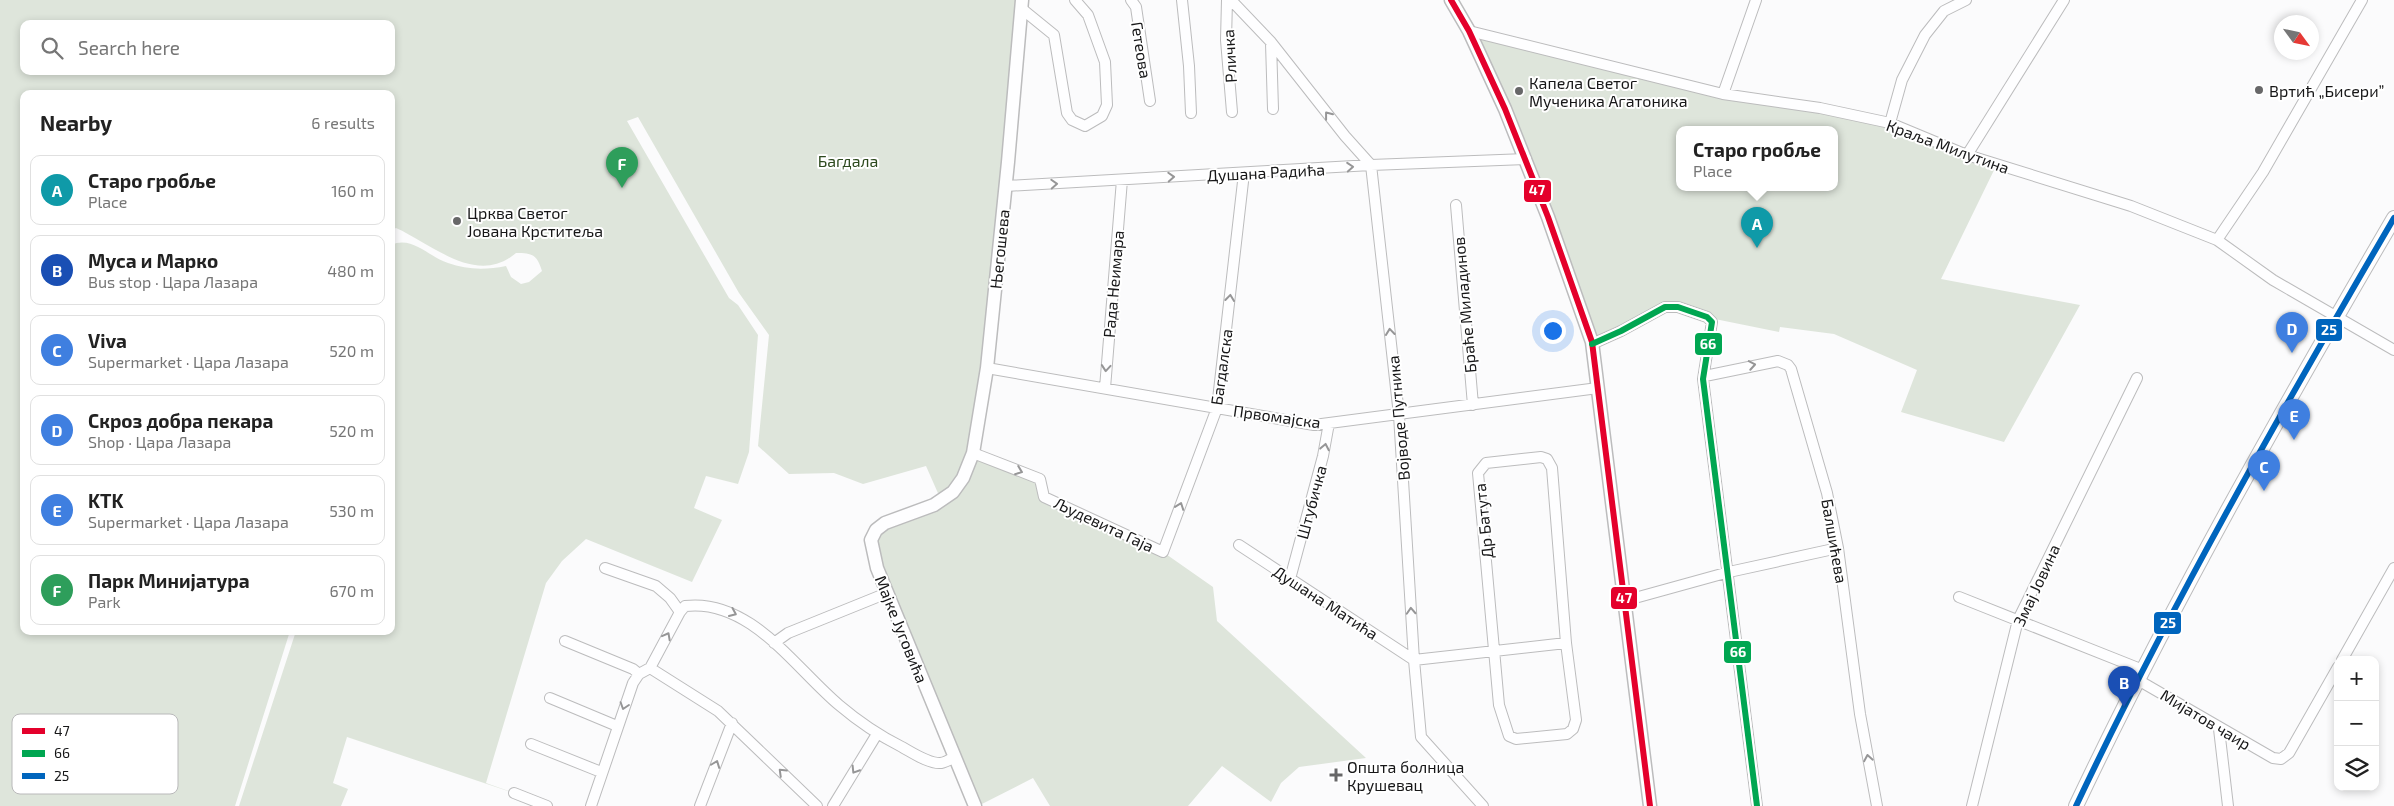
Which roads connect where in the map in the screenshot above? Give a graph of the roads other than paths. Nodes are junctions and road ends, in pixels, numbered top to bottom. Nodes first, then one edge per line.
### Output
1 (1075, 0) edge
2 (1130, 0) edge
3 (1182, 0) edge
4 (1229, 0) edge
5 (1451, 0) edge
6 (1756, 0) edge
7 (1966, 0) edge
8 (2064, 0) edge
9 (2362, 0) edge
10 (1022, 4) edge
11 (1469, 31) junction
12 (1271, 42) junction
13 (1723, 94) junction
14 (1150, 101) dead end
15 (1273, 110) dead end
16 (1191, 112) dead end
17 (1232, 112) dead end
18 (1890, 123) junction
19 (1967, 155) junction
20 (1526, 159) junction
21 (1371, 165) junction
22 (1244, 173) junction
23 (1122, 180) junction
24 (1006, 186) junction
25 (1456, 205) dead end
26 (2394, 218) edge
27 (2217, 240) junction
28 (2336, 318) junction
29 (1592, 344) junction
30 (2394, 350) edge
31 (987, 368) junction
32 (1705, 376) junction
33 (2137, 378) dead end
34 (1104, 388) junction
35 (1598, 388) junction
36 (1473, 405) junction
37 (1217, 408) junction
38 (1399, 415) junction
39 (1329, 424) junction
40 (974, 453) junction
41 (953, 492) joint
42 (1238, 545) dead end
43 (1838, 548) junction
44 (1163, 552) joint
45 (605, 568) dead end
46 (2394, 568) edge
47 (1729, 572) junction
48 (1290, 579) junction
49 (887, 593) junction
50 (1960, 597) dead end
51 (1624, 601) junction
52 (683, 609) junction
53 (2018, 620) junction
54 (565, 641) dead end
55 (1566, 643) junction
56 (774, 644) junction
57 (1496, 649) junction
58 (2344, 656) edge
59 (1414, 660) junction
60 (650, 668) junction
61 (639, 674) junction
62 (2334, 674) edge
63 (2141, 675) junction
64 (550, 698) dead end
65 (732, 723) junction
66 (617, 726) junction
67 (2219, 729) junction
68 (877, 734) junction
69 (531, 744) dead end
70 (956, 757) junction
71 (601, 772) junction
72 (514, 793) dead end
73 (547, 806) edge
74 (591, 806) edge
75 (700, 806) edge
76 (817, 806) edge
77 (832, 806) edge
78 (975, 806) edge
79 (1483, 806) edge
80 (1650, 806) edge
81 (1758, 806) edge
82 (1877, 806) edge
83 (1972, 806) edge
84 (2076, 806) edge
85 (2228, 806) edge

1 - 10 street
2 - 14 street, Гетеова
3 - 16 street
4 - 12 street
4 - 17 street, Рличка
5 - 11 street
6 - 13 street
7 - 18 street
8 - 19 street
9 - 27 street
10 - 24 street, Његошева
11 - 13 street, Краља Милутина
11 - 20 street
12 - 15 street
21 -> 12 street
13 - 18 street, Краља Милутина
18 - 19 street, Краља Милутина
19 - 27 street, Краља Милутина
20 - 21 street, Душана Радића
20 - 29 street
22 -> 21 street, Душана Радића
38 -> 21 street, Војводе Путника
23 -> 22 street, Душана Радића
37 -> 22 street, Багдалска
24 -> 23 street, Душана Радића
23 -> 34 street, Рада Неимара
24 - 31 street, Његошева
25 - 36 street, Браће Миладинов
26 - 28 main road
27 - 28 street, Краља Милутина
28 - 30 street, Краља Милутина
28 - 63 main road
29 - 32 street
29 - 35 street
31 - 34 street, Првомајска
31 - 40 street, Његошева
32 -> 43 street, Балшићева
32 - 47 street
33 - 53 street, Змај Јовина
34 - 37 street, Првомајска
35 - 36 street, Првомајска
35 - 51 street
36 - 38 street, Првомајска
37 - 39 street, Првомајска
44 -> 37 street, Багдалска
38 - 39 street, Првомајска
59 -> 38 street, Војводе Путника
48 -> 39 street, Штубичка
40 - 41 street, Његошева
40 -> 44 street, Људевита Гаја
41 - 49 street, Мајке Југовића
42 - 48 street, Душана Матића
43 - 47 street
82 -> 43 street, Балшићева
45 - 52 street
46 - 58 street
47 - 51 street
47 - 81 street
48 - 59 street, Душана Матића
49 - 56 street
49 - 70 street, Мајке Југовића
50 - 53 street, Мијатов чаир
51 - 80 street
52 -> 56 street
60 -> 52 street
53 - 63 street, Мијатов чаир
53 - 83 street, Змај Јовина
54 - 61 street
55 - 57 street
55 - 57 street, Др Батута
55 - 57 street, Др Батута
56 - 68 street
57 - 59 street
59 - 79 street, Војводе Путника
60 - 61 street
60 - 65 street
61 -> 66 street
62 - 67 street, Мијатов чаир
63 - 67 street, Мијатов чаир
63 - 84 main road
64 - 66 street
75 -> 65 street
76 -> 65 street
66 - 71 street
67 - 85 street
68 - 70 street
68 -> 77 street
69 - 71 street
70 - 78 street, Мајке Југовића
71 - 74 street
72 - 73 street

